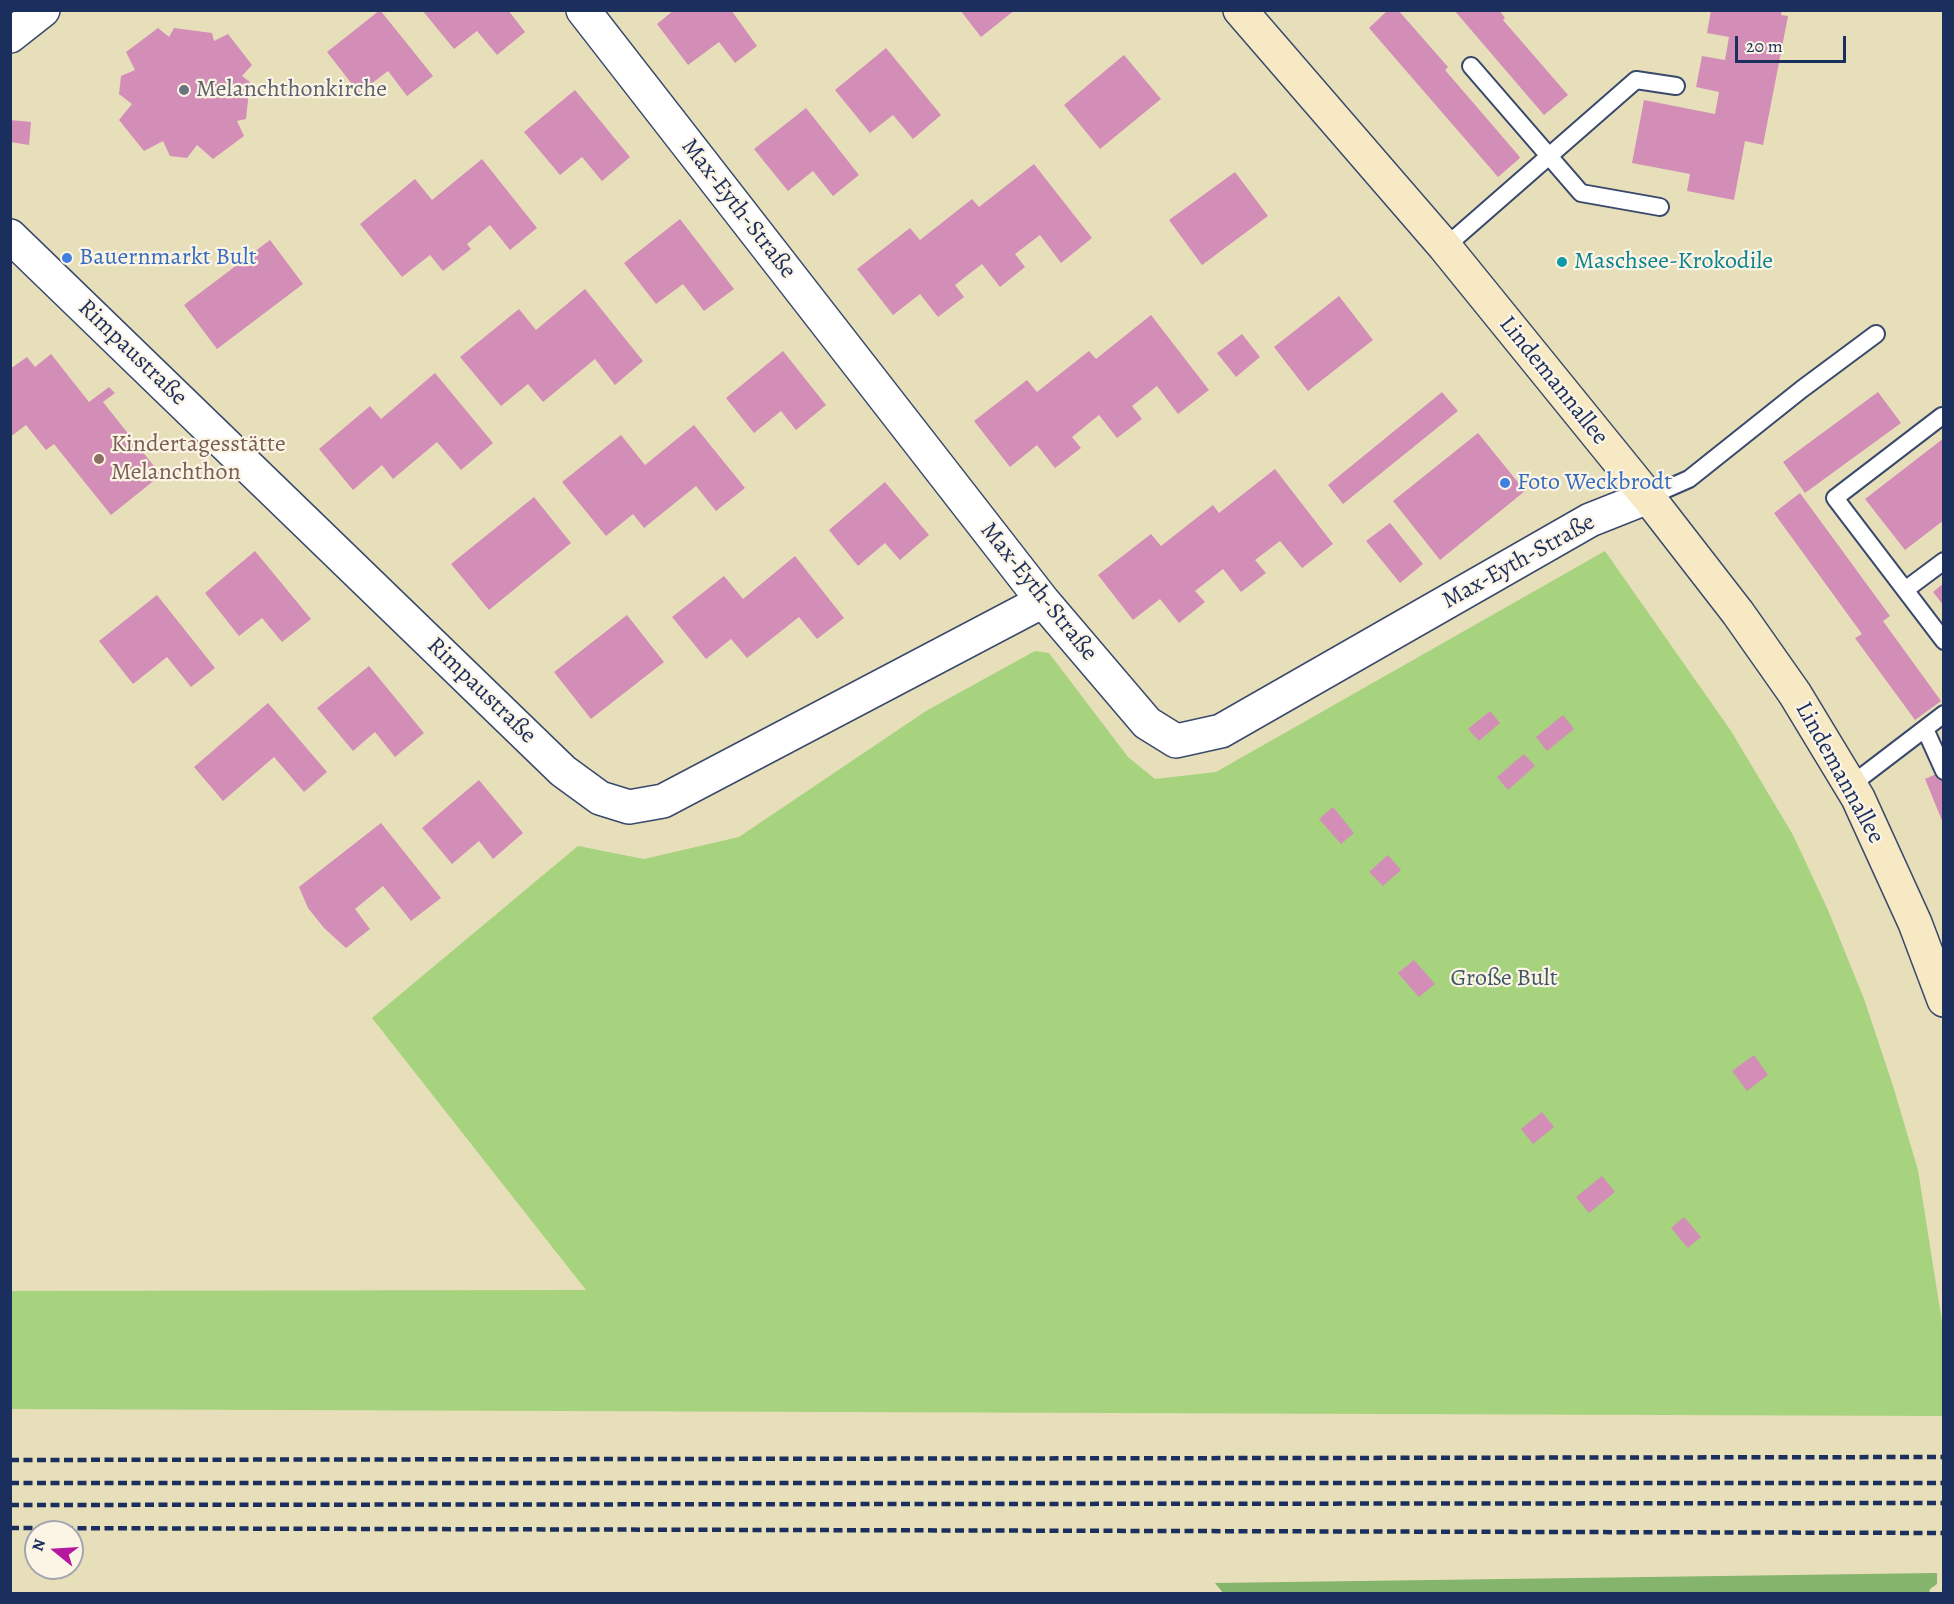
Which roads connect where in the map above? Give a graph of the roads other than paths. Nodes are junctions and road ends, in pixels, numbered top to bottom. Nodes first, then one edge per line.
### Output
1 (43, 10) edge
2 (583, 10) edge
3 (1240, 10) edge
4 (10, 36) edge
5 (1471, 66) dead end
6 (1676, 86) dead end
7 (1549, 156) junction
8 (1660, 207) dead end
9 (10, 236) edge
10 (1445, 247) junction
11 (1876, 334) dead end
12 (1942, 416) edge
13 (1648, 497) junction
14 (1944, 561) edge
15 (1905, 590) junction
16 (1043, 601) junction
17 (1944, 641) edge
18 (1944, 714) edge
19 (1925, 729) junction
20 (1944, 771) edge
21 (1851, 785) junction
22 (1944, 1000) edge

1 - 4 street
2 - 16 street, Max-Eyth-Straße
3 - 10 street, Lindemannallee
5 - 7 lane
6 - 7 lane
7 - 8 lane
7 - 10 lane
9 - 16 street, Rimpaustraße
10 - 13 street, Lindemannallee
11 - 13 lane
12 - 15 lane
13 - 16 street, Max-Eyth-Straße
13 - 21 street, Lindemannallee
14 - 15 lane
15 - 17 lane
18 - 19 lane
19 - 20 lane
19 - 21 lane
21 - 22 street, Lindemannallee

